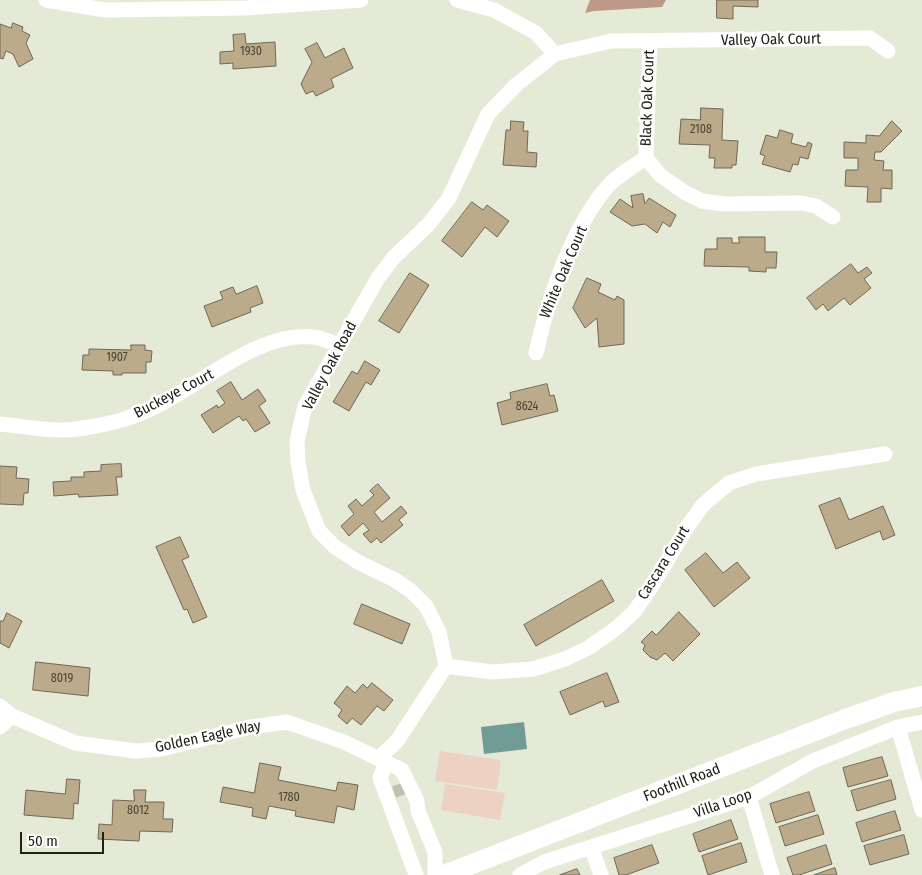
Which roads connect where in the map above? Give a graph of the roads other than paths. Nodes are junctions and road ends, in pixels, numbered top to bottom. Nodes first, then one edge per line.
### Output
1 (46, 0) edge
2 (361, 0) edge
3 (457, 0) edge
4 (650, 42) junction
5 (888, 51) dead end
6 (555, 54) junction
7 (646, 158) junction
8 (834, 217) dead end
9 (339, 346) junction
10 (536, 353) dead end
11 (0, 424) edge
12 (885, 454) dead end
13 (446, 666) junction
14 (922, 696) edge
15 (0, 706) edge
16 (12, 716) junction
17 (922, 722) edge
18 (0, 726) edge
19 (898, 727) junction
20 (382, 760) junction
21 (749, 797) junction
22 (922, 810) edge
23 (409, 815) junction
24 (591, 847) junction
25 (416, 875) edge
26 (435, 875) edge
27 (444, 875) edge
28 (520, 875) edge
29 (601, 875) edge
30 (772, 875) edge

1 - 2 street
3 - 6 street
4 - 5 street, Valley Oak Court
4 - 6 street, Valley Oak Road
4 - 7 street, Black Oak Court
6 - 9 street, Valley Oak Road
7 - 8 street, Black Oak Court
7 - 10 street, White Oak Court
9 - 11 street, Buckeye Court
9 - 13 street, Valley Oak Road
12 - 13 street, Cascara Court
13 - 20 street
14 - 27 main road, Foothill Road
15 - 16 street, Golden Eagle Way
16 - 18 street
16 - 20 street, Golden Eagle Way
17 - 19 street, Villa Loop
19 - 21 street, Villa Loop
19 - 22 street
20 - 23 street, Golden Eagle Way
20 - 23 street, Golden Eagle Way
20 - 23 street, Golden Eagle Way
21 - 24 street, Villa Loop
21 - 30 street
23 - 25 street, Golden Eagle Way
23 - 26 street, Golden Eagle Way
24 - 28 street, Villa Loop
24 - 29 street

